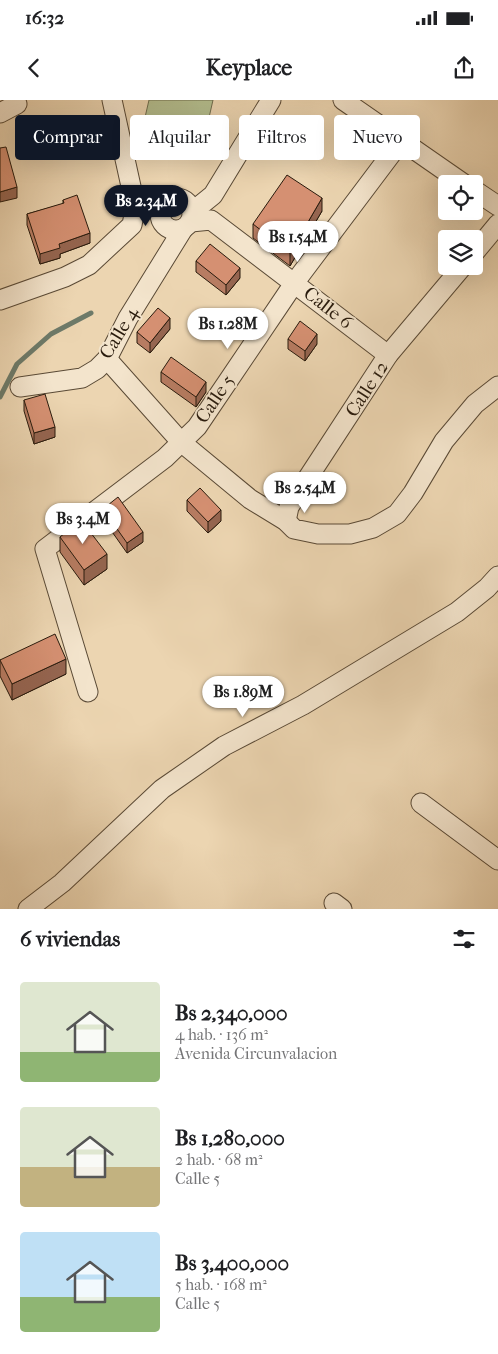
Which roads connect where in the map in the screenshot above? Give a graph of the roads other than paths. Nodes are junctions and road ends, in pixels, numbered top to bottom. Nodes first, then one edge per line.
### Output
1 (112, 100) edge
2 (271, 100) edge
3 (343, 100) edge
4 (17, 104) dead end
5 (0, 113) edge
6 (364, 115) edge
7 (420, 154) edge
8 (387, 160) edge
9 (451, 175) edge
10 (483, 196) edge
11 (498, 206) edge
12 (135, 209) junction
13 (160, 211) junction
14 (189, 221) junction
15 (498, 224) edge
16 (483, 242) edge
17 (455, 275) edge
18 (295, 282) junction
19 (0, 300) edge
20 (388, 355) junction
21 (107, 359) junction
22 (498, 386) edge
23 (20, 387) dead end
24 (181, 442) junction
25 (286, 521) junction
26 (498, 576) edge
27 (88, 692) dead end
28 (420, 803) dead end
29 (498, 860) edge
30 (28, 909) edge

1 - 12 street
2 - 14 street, Calle 4
3 - 6 street
4 - 5 street
7 - 9 street
8 - 18 street, Calle 5
10 - 11 street
12 - 13 street
12 - 19 street
13 - 14 street
13 - 14 street
14 - 18 street, Calle 6
14 - 21 street, Calle 4
15 - 16 street
17 - 20 street, Calle 12
18 - 20 street, Calle 6
18 - 24 street, Calle 5
20 - 25 street, Calle 12
21 - 23 street, Calle 4
21 - 24 street
22 - 25 street
24 - 25 street
24 - 27 street, Calle 5
26 - 30 street
28 - 29 street

